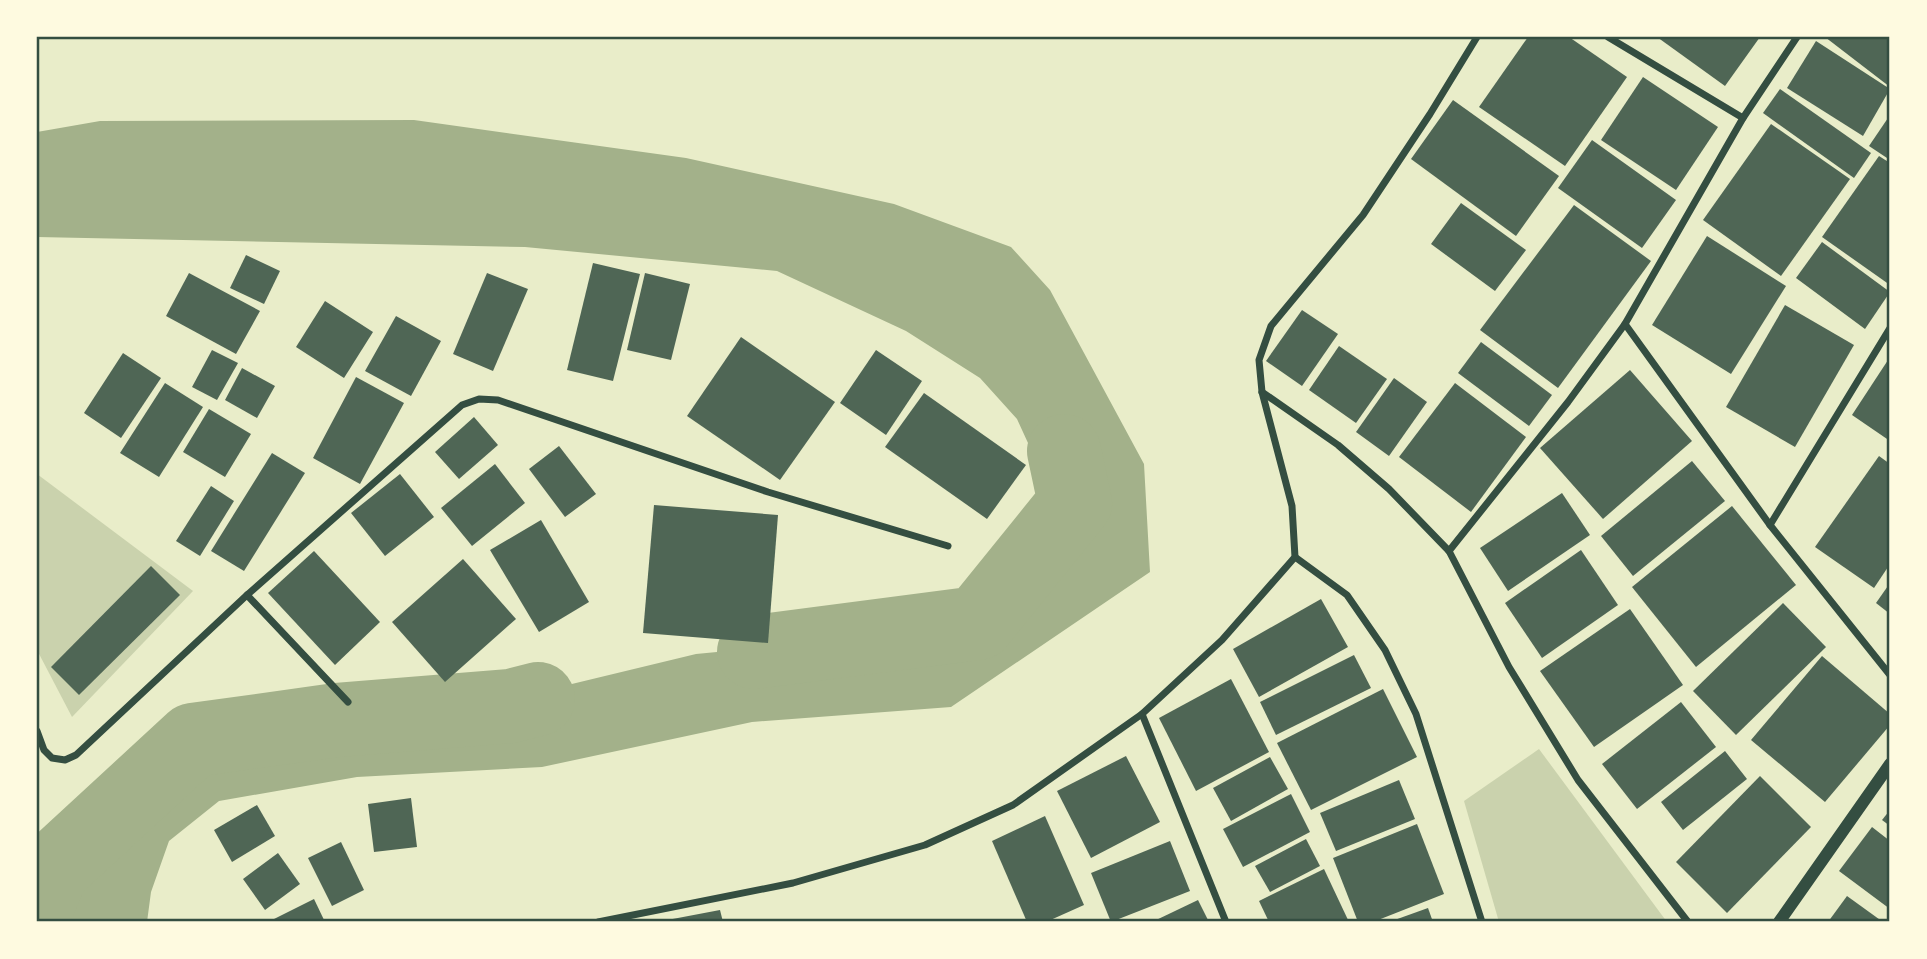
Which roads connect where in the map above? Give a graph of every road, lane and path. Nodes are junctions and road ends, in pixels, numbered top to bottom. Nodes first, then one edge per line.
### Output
1 (1476, 37) edge
2 (1608, 37) edge
3 (1797, 37) edge
4 (1742, 118) junction
5 (1625, 324) junction
6 (1890, 328) edge
7 (1262, 392) junction
8 (1770, 525) junction
9 (948, 546) dead end
10 (1449, 551) junction
11 (1295, 557) junction
12 (247, 595) junction
13 (1890, 675) edge
14 (348, 702) dead end
15 (1142, 714) junction
16 (37, 731) edge
17 (1890, 764) edge
18 (598, 922) edge
19 (1226, 922) edge
20 (1482, 922) edge
21 (1688, 922) edge
22 (1779, 922) edge

1 - 7 street
2 - 4 street
3 - 4 street
4 - 5 street
5 - 8 street
5 - 10 street
6 - 8 street
7 - 10 street
7 - 11 street
8 - 13 street
9 - 12 street
10 - 21 street
11 - 15 street
11 - 20 street
12 - 14 street
12 - 16 street
15 - 18 street
15 - 19 street
17 - 22 street

